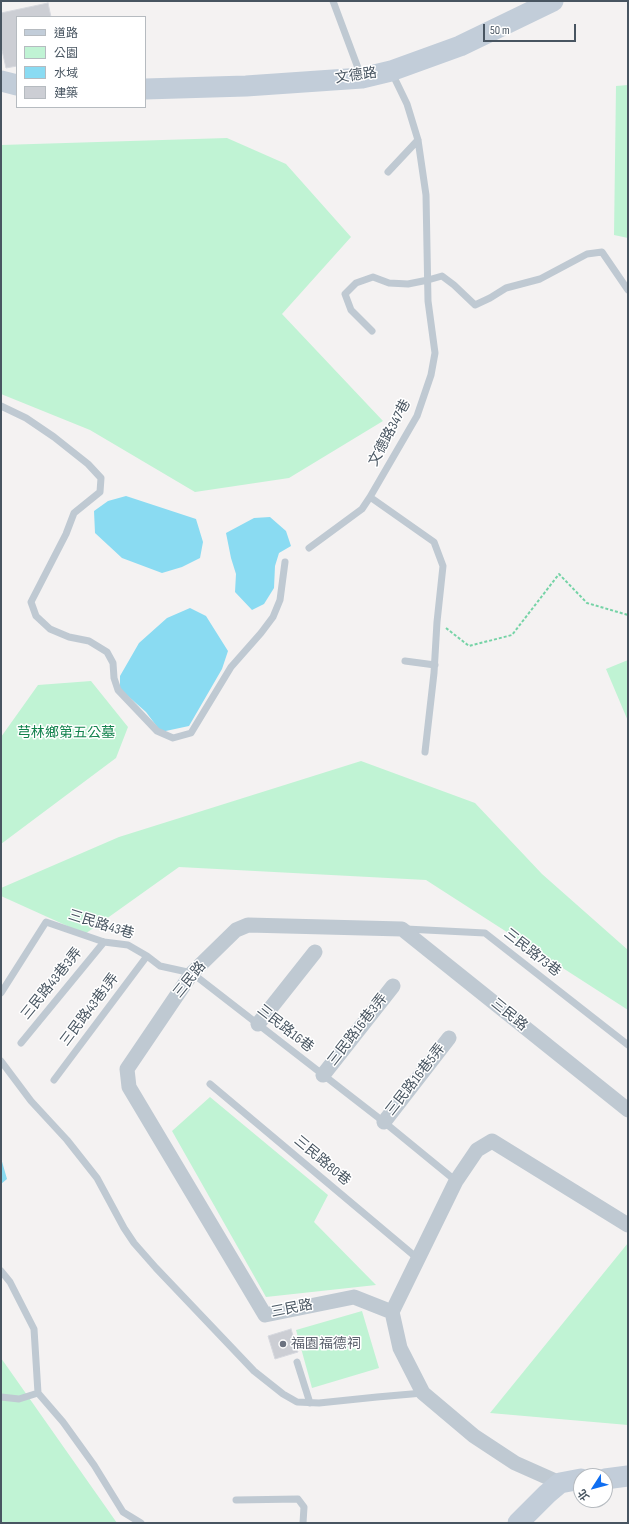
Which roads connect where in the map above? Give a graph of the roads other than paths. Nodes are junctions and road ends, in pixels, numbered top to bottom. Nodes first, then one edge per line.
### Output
1 (333, 1) edge
2 (553, 1) edge
3 (391, 71) junction
4 (362, 78) junction
5 (1, 81) edge
6 (16, 85) edge
7 (146, 89) edge
8 (418, 140) junction
9 (388, 172) dead end
10 (428, 280) junction
11 (628, 290) edge
12 (372, 331) dead end
13 (1, 406) edge
14 (370, 497) junction
15 (309, 548) dead end
16 (285, 562) dead end
17 (405, 661) dead end
18 (434, 665) junction
19 (425, 752) dead end
20 (402, 929) junction
21 (104, 942) junction
22 (315, 952) dead end
23 (147, 956) junction
24 (192, 973) junction
25 (393, 986) dead end
26 (1, 993) edge
27 (258, 1024) junction
28 (449, 1038) dead end
29 (21, 1043) dead end
30 (628, 1045) edge
31 (1, 1061) edge
32 (323, 1075) junction
33 (54, 1080) dead end
34 (210, 1084) dead end
35 (628, 1110) edge
36 (384, 1122) junction
37 (456, 1181) junction
38 (628, 1225) edge
39 (418, 1258) junction
40 (1, 1270) edge
41 (392, 1312) junction
42 (297, 1362) dead end
43 (38, 1393) junction
44 (423, 1393) junction
45 (1, 1397) edge
46 (310, 1403) junction
47 (628, 1476) edge
48 (613, 1478) edge
49 (573, 1481) edge
50 (560, 1483) junction
51 (236, 1500) dead end
52 (141, 1523) edge
53 (303, 1523) edge
54 (518, 1523) edge

1 - 4 lane
2 - 3 main road, 文德路
3 - 4 main road, 文德路
3 - 8 lane, 文德路347巷
4 - 7 main road, 文德路
5 - 6 main road
8 - 9 lane
8 - 10 lane, 文德路347巷
10 - 11 lane
10 - 12 lane
10 - 14 lane, 文德路347巷
13 - 16 lane
14 - 15 lane, 文德路347巷
14 - 18 lane
17 - 18 lane
18 - 19 lane
20 - 24 street, 三民路
20 - 30 lane, 三民路73巷
20 - 35 street, 三民路
21 - 23 lane, 三民路43巷
21 - 26 lane, 三民路43巷
21 - 29 lane, 三民路43巷3弄
22 - 27 street
23 - 24 lane, 三民路43巷
23 - 33 lane, 三民路43巷1弄
24 - 27 lane, 三民路16巷
24 - 41 street, 三民路
25 - 32 street, 三民路16巷3弄
27 - 32 lane, 三民路16巷
28 - 36 street, 三民路16巷5弄
31 - 46 lane
32 - 36 lane, 三民路16巷
34 - 39 lane, 三民路80巷
36 - 37 lane, 三民路16巷
37 - 38 street
37 - 39 street
39 - 41 street
40 - 43 lane
41 - 44 street
42 - 46 lane
43 - 45 lane
43 - 52 lane
44 - 46 lane
44 - 50 street
47 - 48 main road
49 - 50 main road
50 - 54 main road
51 - 53 lane

